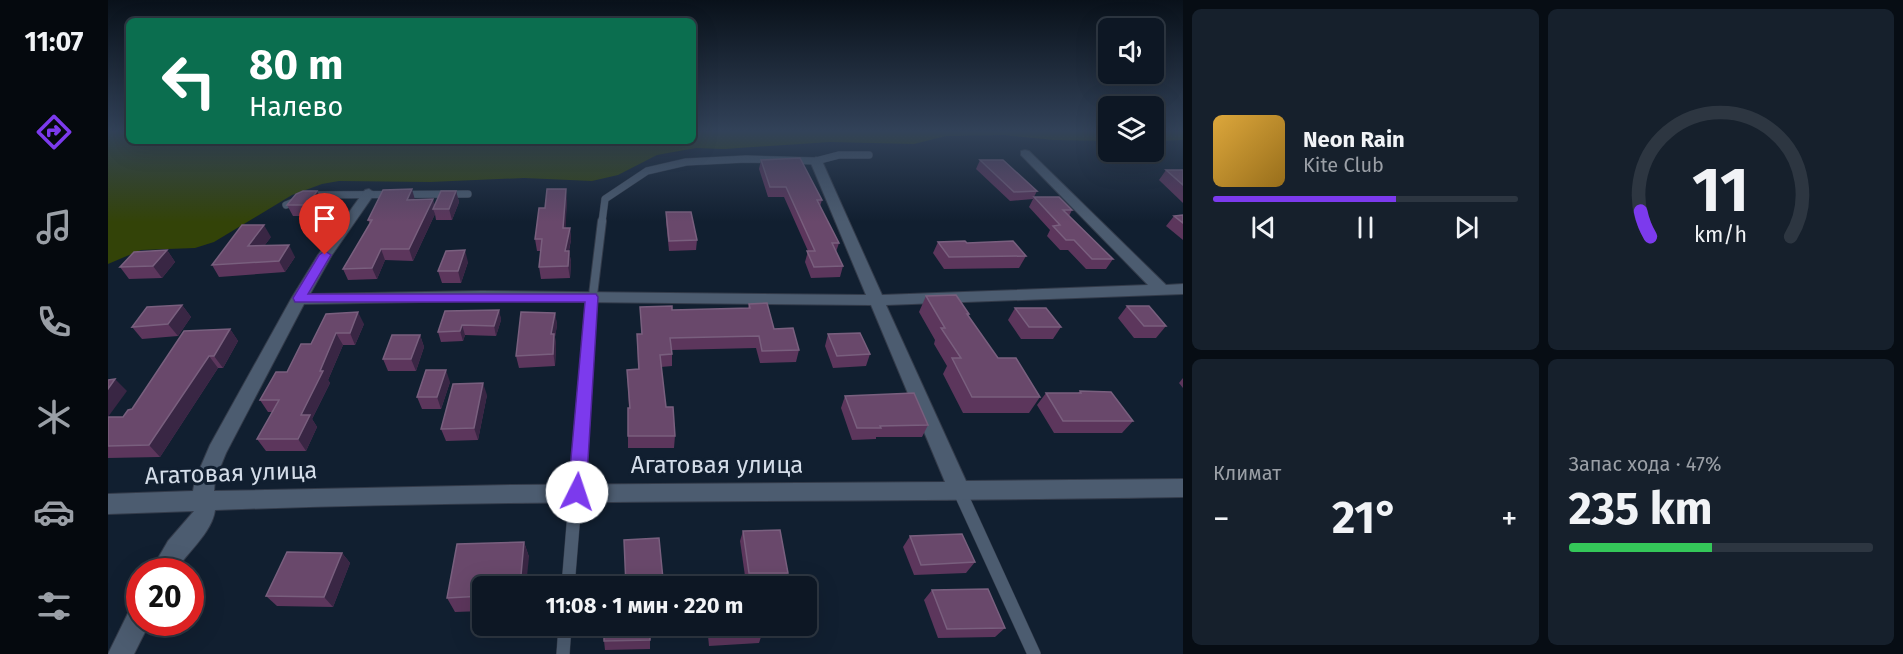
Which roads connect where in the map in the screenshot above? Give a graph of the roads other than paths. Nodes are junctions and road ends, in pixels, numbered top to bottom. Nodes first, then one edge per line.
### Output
1 (716, 161) edge
2 (799, 161) edge
3 (816, 161) joint
4 (1033, 161) edge
5 (369, 193) junction
6 (468, 194) dead end
7 (285, 205) edge
8 (1161, 289) junction
9 (1183, 289) edge
10 (591, 297) junction
11 (299, 298) junction
12 (876, 300) junction
13 (1183, 488) edge
14 (577, 492) junction
15 (960, 492) junction
16 (202, 500) junction
17 (108, 504) edge
18 (171, 558) edge
19 (569, 576) edge
20 (129, 636) edge
21 (564, 636) edge
22 (120, 654) edge
23 (562, 654) edge
24 (1034, 654) edge

1 - 10 lane
2 - 3 lane
3 - 12 street
4 - 8 street
5 - 6 lane
5 - 7 lane
5 - 11 street
8 - 9 street
8 - 12 street
10 - 11 street
10 - 12 street
10 - 14 lane
11 - 16 street
12 - 15 street
13 - 15 street, Агатовая улица
14 - 15 street, Агатовая улица
14 - 16 street, Агатовая улица
14 - 19 lane
15 - 24 lane
16 - 17 street, Агатовая улица
16 - 18 street
20 - 22 street
21 - 23 lane

